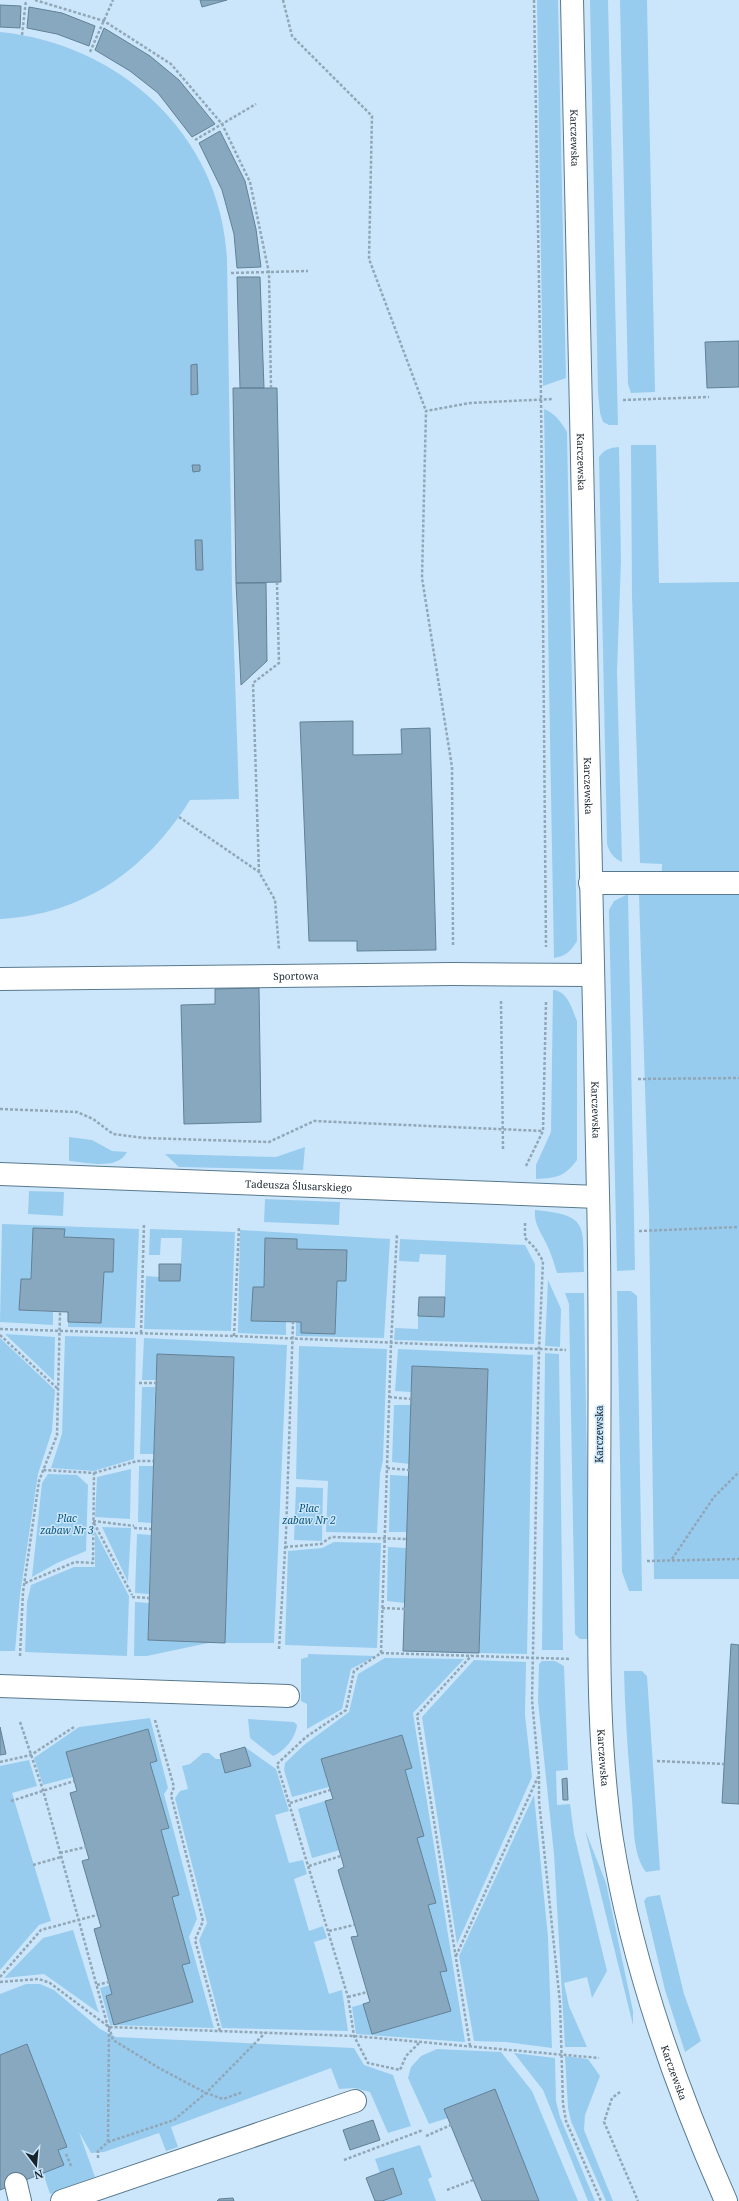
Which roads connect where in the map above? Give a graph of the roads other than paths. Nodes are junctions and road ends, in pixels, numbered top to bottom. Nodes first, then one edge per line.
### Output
1 (572, 0) edge
2 (590, 883) junction
3 (739, 883) edge
4 (592, 975) junction
5 (0, 979) edge
6 (0, 1174) edge
7 (598, 1197) junction
8 (0, 1686) edge
9 (288, 1696) dead end
10 (355, 2101) dead end
11 (62, 2201) edge
12 (726, 2201) edge

1 - 2 main road, Karczewska
2 - 3 main road
2 - 4 main road, Karczewska
4 - 5 main road, Sportowa
4 - 7 main road, Karczewska
6 - 7 main road, Tadeusza Ślusarskiego
7 - 12 main road, Karczewska
8 - 9 main road
10 - 11 main road

